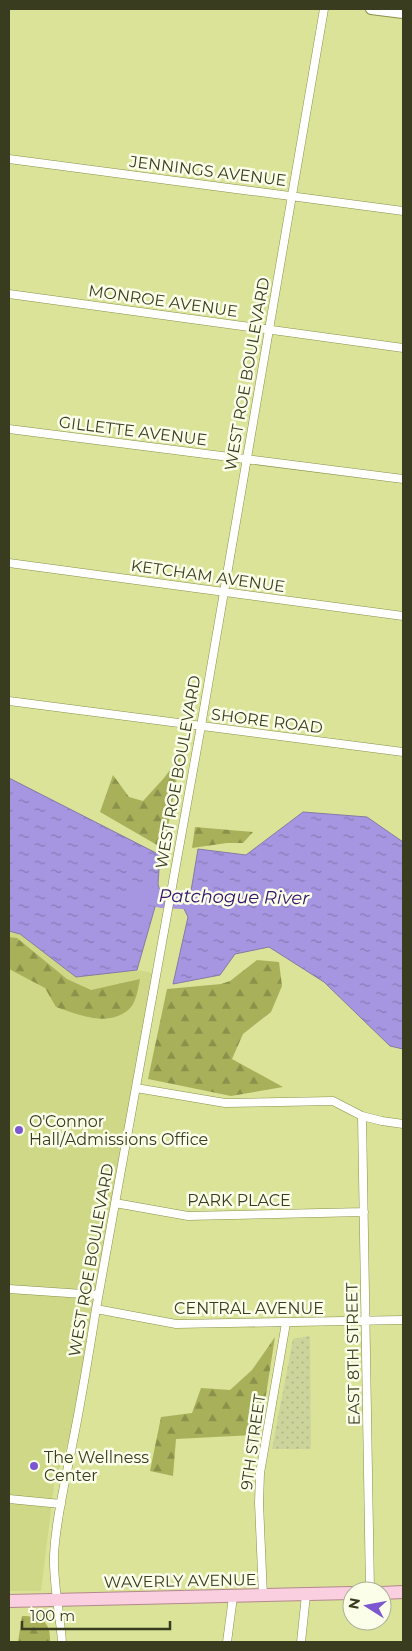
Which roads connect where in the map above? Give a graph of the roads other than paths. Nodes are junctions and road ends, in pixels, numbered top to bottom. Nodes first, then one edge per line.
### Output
1 (324, 9) edge
2 (371, 9) edge
3 (403, 13) edge
4 (9, 159) edge
5 (292, 196) junction
6 (403, 211) edge
7 (9, 294) edge
8 (269, 330) junction
9 (403, 348) edge
10 (9, 429) edge
11 (246, 460) junction
12 (403, 479) edge
13 (9, 563) edge
14 (224, 592) junction
15 (403, 616) edge
16 (9, 701) edge
17 (201, 726) junction
18 (403, 752) edge
19 (136, 1088) junction
20 (362, 1116) junction
21 (403, 1124) edge
22 (115, 1203) junction
23 (364, 1212) junction
24 (9, 1289) edge
25 (98, 1295) junction
26 (96, 1309) junction
27 (403, 1320) edge
28 (367, 1321) junction
29 (286, 1323) junction
30 (9, 1499) edge
31 (61, 1504) junction
32 (370, 1581) edge
33 (342, 1593) edge
34 (306, 1595) junction
35 (263, 1596) junction
36 (233, 1597) junction
37 (57, 1600) junction
38 (9, 1601) edge
39 (62, 1642) edge
40 (227, 1642) edge
41 (302, 1642) edge

1 - 5 street, WEST ROE BOULEVARD
2 - 3 street
4 - 5 street, JENNINGS AVENUE
5 - 6 street, JENNINGS AVENUE
5 - 8 street, WEST ROE BOULEVARD
7 - 8 street, MONROE AVENUE
8 - 9 street, MONROE AVENUE
8 - 11 street, WEST ROE BOULEVARD
10 - 11 street, GILLETTE AVENUE
11 - 12 street, GILLETTE AVENUE
11 - 14 street, WEST ROE BOULEVARD
13 - 14 street, KETCHAM AVENUE
14 - 15 street, KETCHAM AVENUE
14 - 17 street, WEST ROE BOULEVARD
16 - 17 street, SHORE ROAD
17 - 18 street, SHORE ROAD
17 - 19 street, WEST ROE BOULEVARD
19 - 20 street
19 - 22 street, WEST ROE BOULEVARD
20 - 21 street
20 - 23 street, EAST 8TH STREET
22 - 23 street, PARK PLACE
22 - 25 street, WEST ROE BOULEVARD
23 - 28 street, EAST 8TH STREET
24 - 25 street
25 - 26 street, WEST ROE BOULEVARD
26 - 29 street, CENTRAL AVENUE
26 - 31 street, WEST ROE BOULEVARD
27 - 28 street, CENTRAL AVENUE
28 - 29 street, CENTRAL AVENUE
28 - 32 street, EAST 8TH STREET
29 - 35 street, 9TH STREET
30 - 31 street
31 - 37 street, WEST ROE BOULEVARD
33 - 34 main road, WAVERLY AVENUE
34 - 35 main road, WAVERLY AVENUE
34 - 41 street
35 - 36 main road, WAVERLY AVENUE
36 - 37 main road, WAVERLY AVENUE
36 - 40 street
37 - 38 main road, WAVERLY AVENUE
37 - 39 street, WEST ROE BOULEVARD

